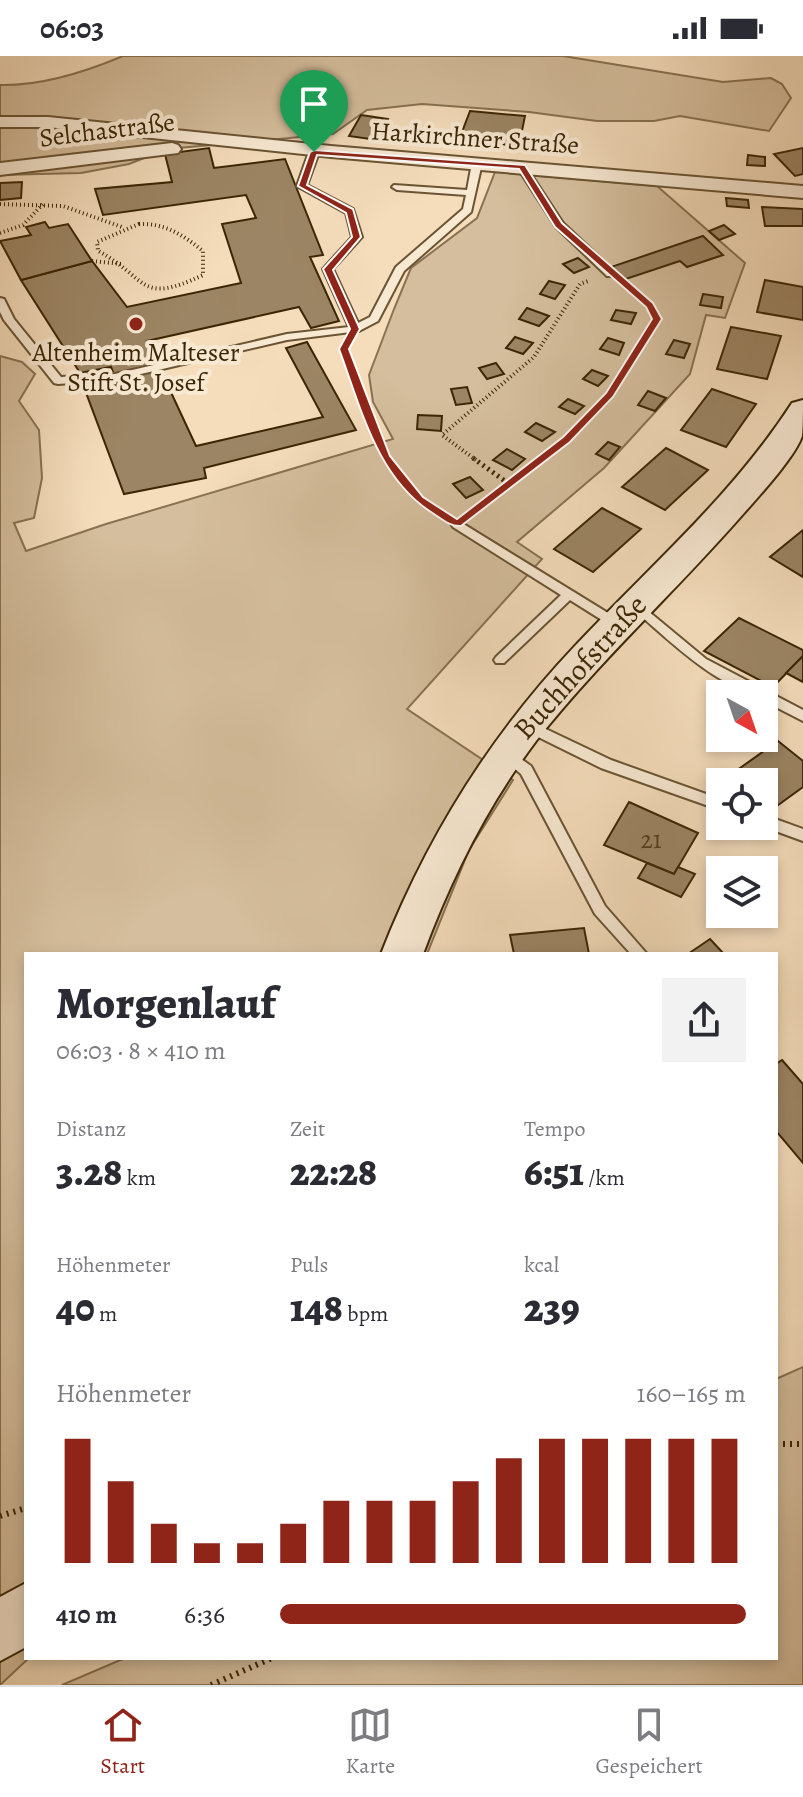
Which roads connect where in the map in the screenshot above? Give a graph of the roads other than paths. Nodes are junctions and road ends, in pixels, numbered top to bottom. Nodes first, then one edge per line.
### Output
1 (0, 122) edge
2 (221, 143) junction
3 (314, 152) junction
4 (477, 163) junction
5 (522, 167) junction
6 (0, 169) edge
7 (397, 187) dead end
8 (803, 192) edge
9 (471, 193) junction
10 (611, 274) road end
11 (0, 301) edge
12 (355, 329) junction
13 (803, 410) edge
14 (457, 524) road end
15 (569, 594) junction
16 (626, 614) junction
17 (500, 660) dead end
18 (735, 680) edge
19 (778, 703) edge
20 (803, 716) edge
21 (515, 738) junction
22 (706, 800) edge
23 (778, 826) edge
24 (803, 835) edge
25 (403, 952) edge
26 (638, 952) edge
27 (24, 1612) edge
28 (0, 1634) edge

1 - 2 street, Harkirchner Straße
2 - 3 street, Harkirchner Straße
2 - 6 street, Selchastraße
3 - 4 street, Harkirchner Straße
3 - 12 lane
4 - 5 street, Harkirchner Straße
4 - 9 lane
5 - 8 street, Harkirchner Straße
5 - 10 lane
7 - 9 lane
9 - 12 lane
11 - 12 lane
13 - 16 main road, Buchhofstraße
14 - 15 lane
15 - 16 lane
15 - 17 lane
16 - 18 lane
16 - 21 main road, Buchhofstraße
19 - 20 lane
21 - 22 lane
21 - 25 main road, Buchhofstraße
21 - 26 lane
23 - 24 lane
27 - 28 main road

